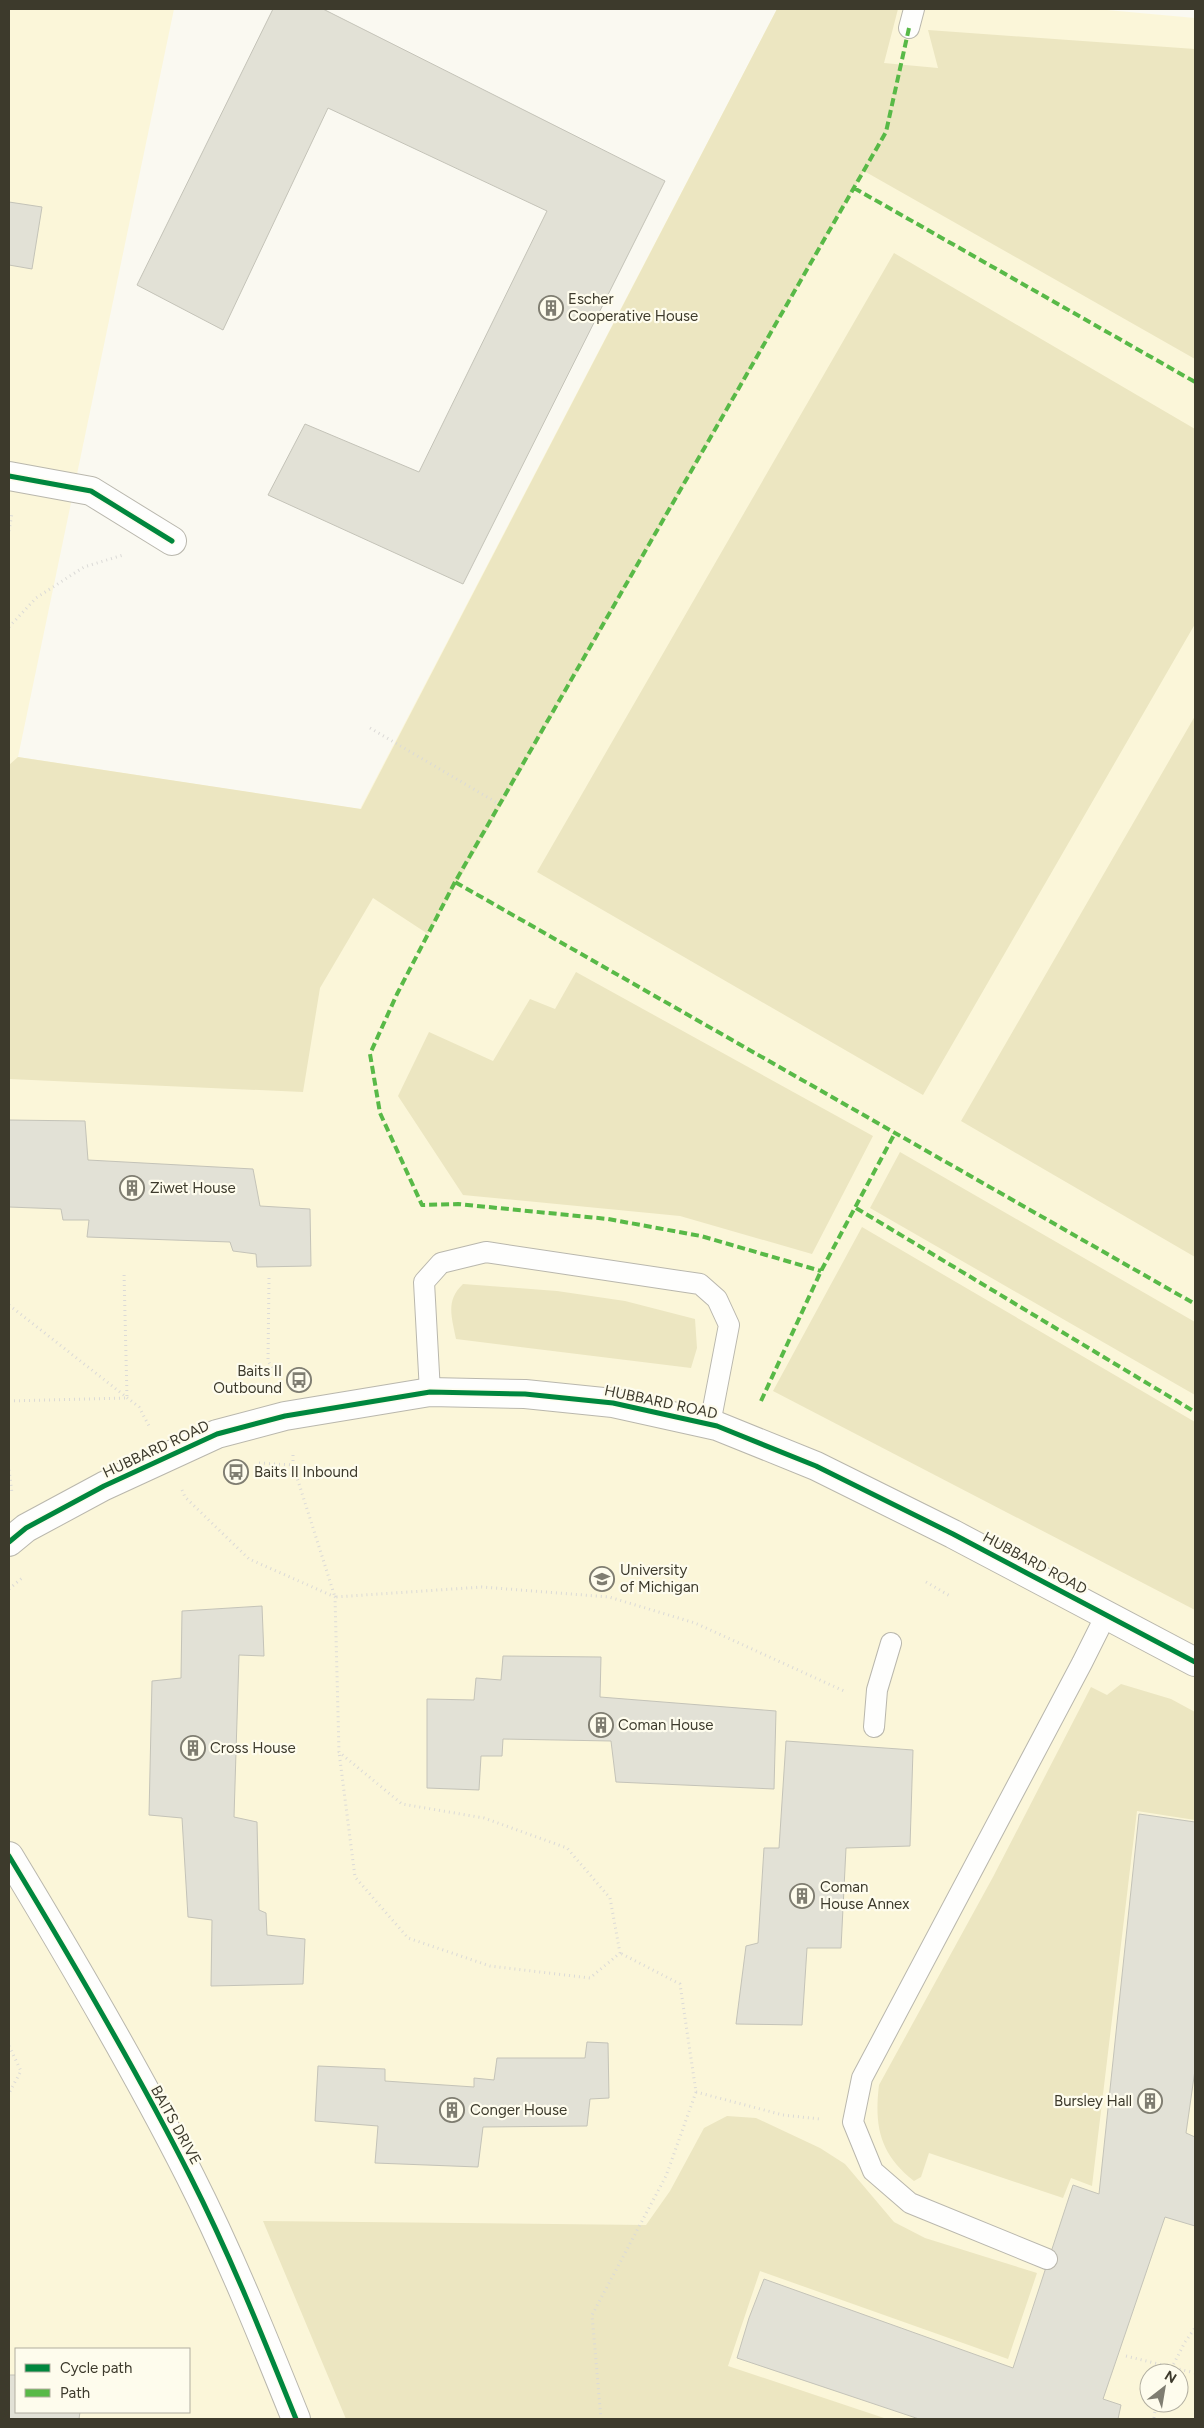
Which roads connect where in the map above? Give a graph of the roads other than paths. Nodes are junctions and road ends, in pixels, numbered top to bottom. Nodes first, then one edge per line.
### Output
1 (9, 476) edge
2 (172, 541) dead end
3 (430, 1392) junction
4 (710, 1424) junction
5 (9, 1542) edge
6 (1106, 1615) junction
7 (892, 1643) dead end
8 (1195, 1662) edge
9 (874, 1727) dead end
10 (9, 1856) edge
11 (1047, 2259) dead end
12 (296, 2419) edge

1 - 2 street
3 - 4 street, HUBBARD ROAD
3 - 4 lane
3 - 5 street, HUBBARD ROAD
4 - 6 street, HUBBARD ROAD
6 - 8 street, HUBBARD ROAD
6 - 11 lane
7 - 9 lane
10 - 12 street, BAITS DRIVE

